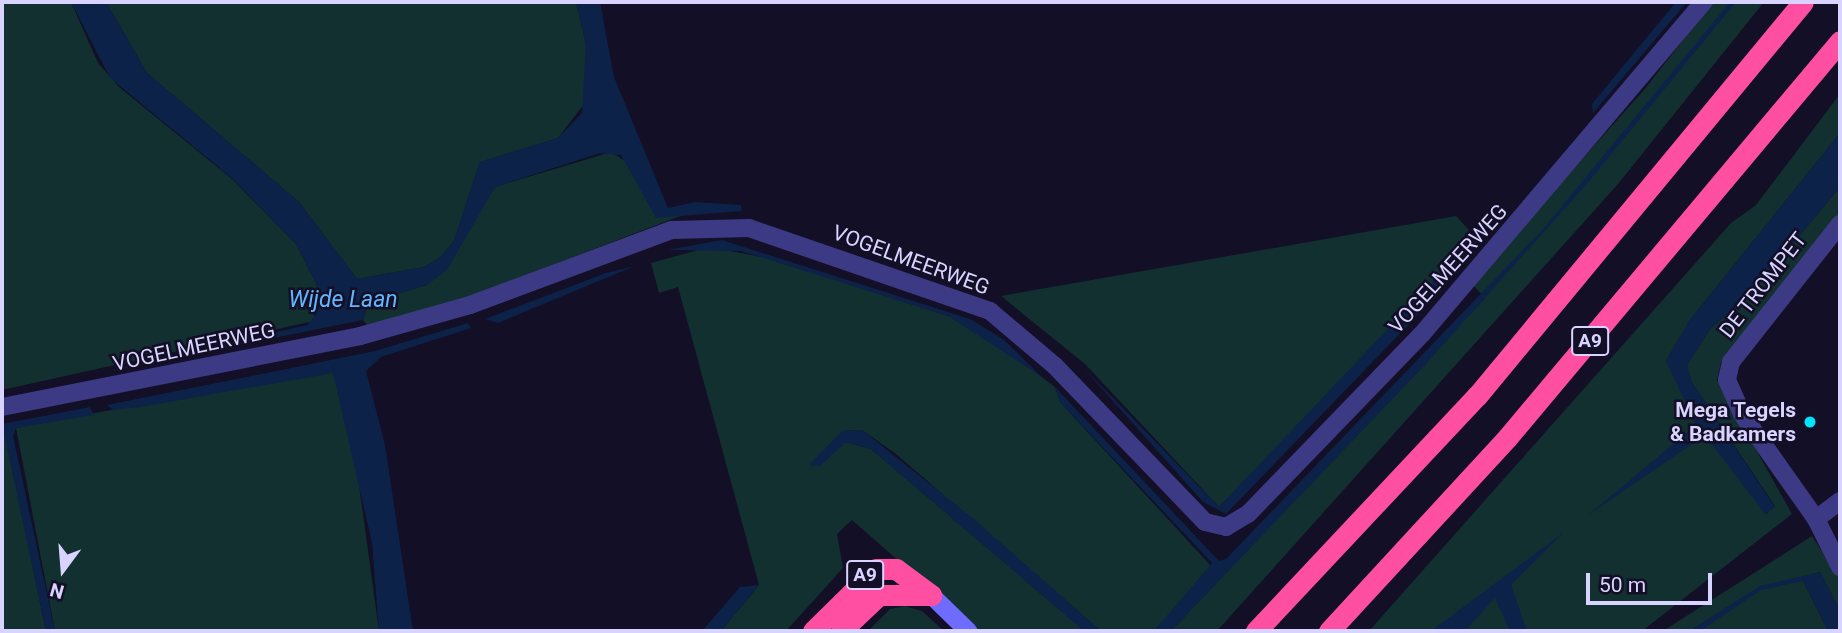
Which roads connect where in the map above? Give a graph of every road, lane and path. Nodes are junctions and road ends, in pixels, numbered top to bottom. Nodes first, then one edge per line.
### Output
1 (1704, 2) edge
2 (1803, 2) edge
3 (1840, 41) edge
4 (1840, 224) edge
5 (2, 407) edge
6 (1840, 501) edge
7 (1816, 519) junction
8 (1840, 567) edge
9 (930, 595) junction
10 (813, 631) edge
11 (841, 631) edge
12 (968, 631) edge
13 (1256, 631) edge
14 (1329, 631) edge

1 - 5 street, VOGELMEERWEG
2 - 13 highway, A9
3 - 14 highway, A9
4 - 7 street, DE TROMPET
6 - 7 street
7 - 8 street, DE TROMPET
9 - 10 highway, A9
9 - 11 highway, A9
9 - 12 main road

